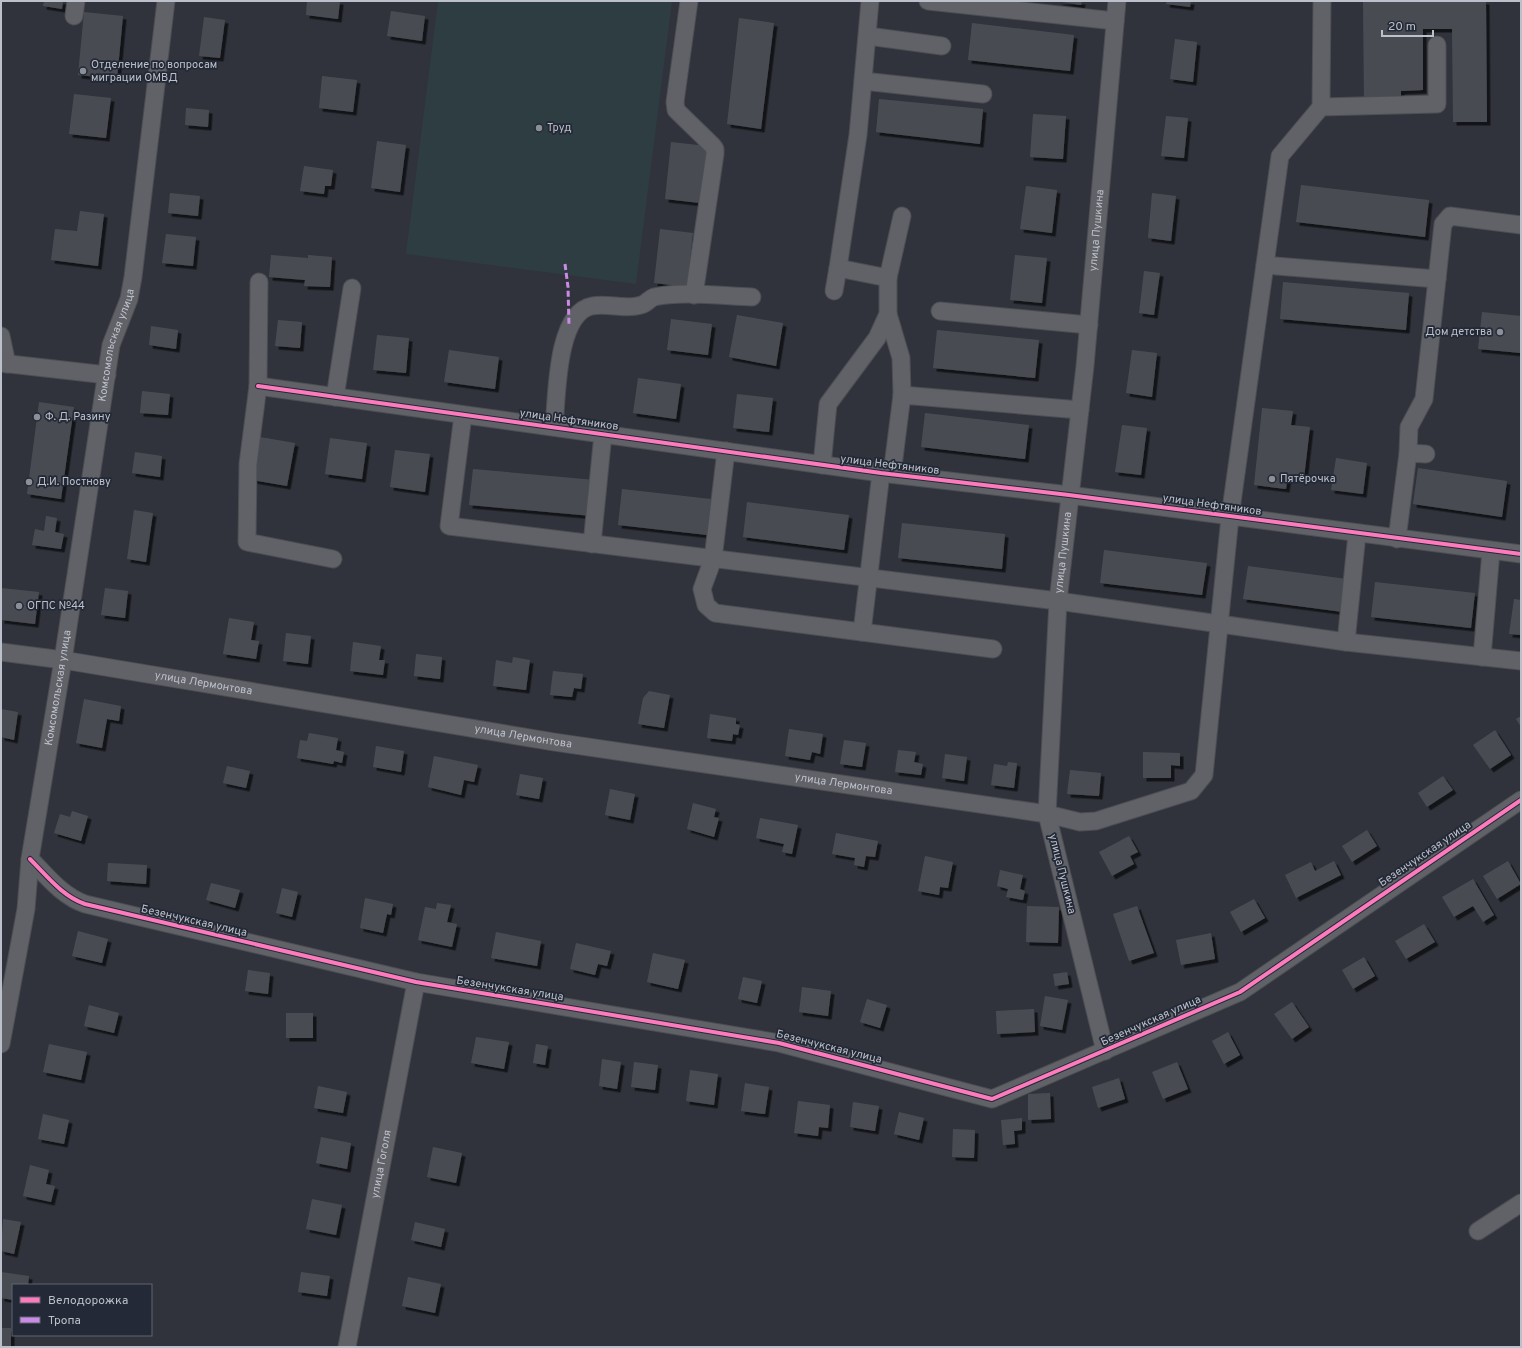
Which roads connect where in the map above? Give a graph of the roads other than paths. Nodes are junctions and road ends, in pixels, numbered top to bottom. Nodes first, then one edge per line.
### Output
1 (166, 1) edge
2 (689, 1) edge
3 (870, 1) edge
4 (928, 1) edge
5 (1116, 1) edge
6 (1322, 1) edge
7 (1029, 6) edge
8 (1115, 21) junction
9 (868, 36) junction
10 (1437, 45) dead end
11 (942, 46) dead end
12 (863, 81) junction
13 (983, 94) dead end
14 (1321, 107) junction
15 (902, 216) dead end
16 (1521, 225) edge
17 (1265, 265) junction
18 (838, 268) junction
19 (888, 278) junction
20 (1437, 279) junction
21 (259, 282) dead end
22 (352, 288) dead end
23 (834, 291) dead end
24 (694, 295) junction
25 (752, 297) dead end
26 (940, 310) dead end
27 (888, 314) junction
28 (1089, 325) junction
29 (1, 336) edge
30 (4, 364) edge
31 (107, 375) junction
32 (258, 386) junction
33 (902, 395) junction
34 (335, 397) junction
35 (1080, 410) junction
36 (463, 415) junction
37 (554, 427) junction
38 (603, 434) junction
39 (726, 451) junction
40 (1408, 453) junction
41 (1426, 454) dead end
42 (822, 465) junction
43 (887, 474) junction
44 (1069, 495) junction
45 (1230, 517) junction
46 (1357, 534) junction
47 (1397, 539) junction
48 (592, 544) junction
49 (1491, 551) junction
50 (1521, 554) edge
51 (333, 559) dead end
52 (713, 559) junction
53 (868, 578) junction
54 (1058, 601) junction
55 (1218, 625) junction
56 (862, 632) junction
57 (1346, 642) junction
58 (993, 649) dead end
59 (1, 652) edge
60 (1482, 657) junction
61 (63, 660) junction
62 (1521, 661) edge
63 (1521, 800) edge
64 (1047, 814) junction
65 (30, 859) junction
66 (416, 982) junction
67 (1, 1044) edge
68 (1105, 1051) junction
69 (1521, 1203) edge
70 (1478, 1231) dead end
71 (347, 1347) edge

1 - 31 street, Комсомольская улица
2 - 24 street
3 - 9 street
4 - 7 street
5 - 8 street, улица Пушкина
6 - 14 street
7 - 8 street
8 - 28 street, улица Пушкина
9 - 11 street
9 - 12 street
10 - 14 street
12 - 13 street
12 - 18 street
14 - 17 street, улица Лермонтова
15 - 19 street
16 - 20 street
17 - 20 street
17 - 45 street, улица Лермонтова
18 - 19 street
18 - 23 street
19 - 27 street
20 - 40 street
21 - 32 street
22 - 34 street
24 - 25 street
24 - 37 street
26 - 28 street
27 - 33 street
27 - 42 street
28 - 35 street, улица Пушкина
29 - 30 street
30 - 31 street
31 - 61 street, Комсомольская улица
32 - 34 street, улица Нефтяников
32 - 51 street
33 - 35 street
33 - 43 street
34 - 36 street, улица Нефтяников
35 - 44 street, улица Пушкина
36 - 37 street, улица Нефтяников
36 - 48 street
37 - 38 street, улица Нефтяников
38 - 39 street, улица Нефтяников
38 - 48 street
39 - 42 street, улица Нефтяников
39 - 52 street
40 - 41 street
40 - 47 street
42 - 43 street, улица Нефтяников
43 - 44 street, улица Нефтяников
43 - 53 street
44 - 45 street, улица Нефтяников
44 - 54 street, улица Пушкина
45 - 46 street, улица Нефтяников
45 - 55 street, улица Лермонтова
46 - 47 street, улица Нефтяников
46 - 57 street
47 - 49 street, улица Нефтяников
48 - 52 street
49 - 50 street, улица Нефтяников
49 - 60 street
52 - 53 street
52 - 56 street
53 - 54 street
53 - 56 street
54 - 55 street
54 - 64 street, улица Пушкина
55 - 57 street
55 - 64 street, улица Лермонтова
56 - 58 street
57 - 60 street
59 - 61 street, улица Лермонтова
60 - 62 street
61 - 64 street, улица Лермонтова
61 - 65 street, Комсомольская улица
63 - 68 street, Безенчукская улица
64 - 68 street, улица Пушкина
65 - 66 street, Безенчукская улица
65 - 67 street, Комсомольская улица
66 - 68 street, Безенчукская улица
66 - 71 street, улица Гоголя
69 - 70 street

